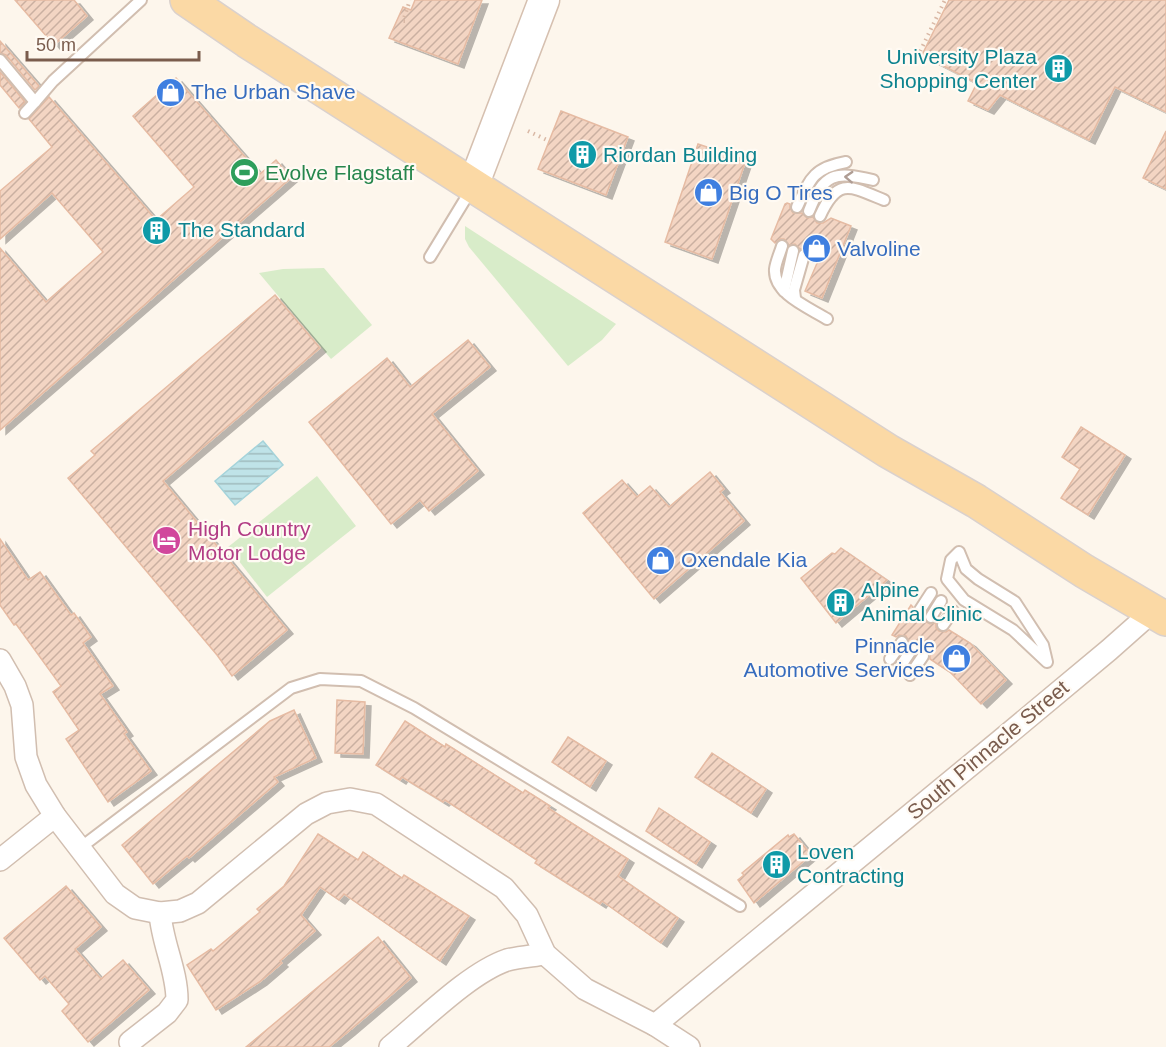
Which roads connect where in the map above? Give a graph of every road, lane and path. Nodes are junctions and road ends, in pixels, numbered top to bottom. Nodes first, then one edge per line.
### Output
1 (141, 0) edge
2 (187, 0) edge
3 (410, 0) edge
4 (544, 0) edge
5 (945, 0) edge
6 (405, 21) dead end
7 (0, 60) edge
8 (915, 62) dead end
9 (35, 102) junction
10 (25, 113) dead end
11 (528, 131) dead end
12 (549, 141) dead end
13 (846, 162) dead end
14 (873, 180) dead end
15 (473, 186) junction
16 (884, 200) dead end
17 (797, 207) dead end
18 (809, 211) dead end
19 (820, 216) dead end
20 (788, 248) dead end
21 (804, 255) dead end
22 (430, 257) dead end
23 (795, 298) junction
24 (827, 319) dead end
25 (931, 593) dead end
26 (941, 601) dead end
27 (920, 610) dead end
28 (953, 611) dead end
29 (1159, 615) edge
30 (931, 617) dead end
31 (943, 625) dead end
32 (902, 642) dead end
33 (912, 649) dead end
34 (922, 656) dead end
35 (891, 659) dead end
36 (0, 660) edge
37 (1047, 662) joint
38 (900, 667) dead end
39 (910, 675) dead end
40 (55, 816) junction
41 (80, 848) junction
42 (0, 860) edge
43 (740, 906) dead end
44 (160, 914) junction
45 (545, 954) junction
46 (655, 1025) junction
47 (130, 1042) dead end
48 (390, 1047) edge
49 (689, 1047) edge

1 - 9 lane
2 - 15 main road
3 - 6 path
4 - 15 street
5 - 8 path
7 - 9 lane
9 - 10 lane
11 - 12 path
13 - 17 lane
14 -> 18 lane
15 - 22 lane
15 - 29 main road
16 - 19 lane
20 - 23 lane
21 - 23 lane
23 - 24 lane
25 - 27 lane
26 - 30 lane
28 - 31 lane
29 - 46 street, South Pinnacle Street
32 - 35 lane
33 - 38 lane
34 - 39 lane
36 - 40 street
37 - 37 lane
40 - 41 street
40 - 42 street
41 - 43 lane
41 - 44 street
44 - 45 street
44 - 47 street
45 - 46 street
45 - 48 street
46 - 49 street

